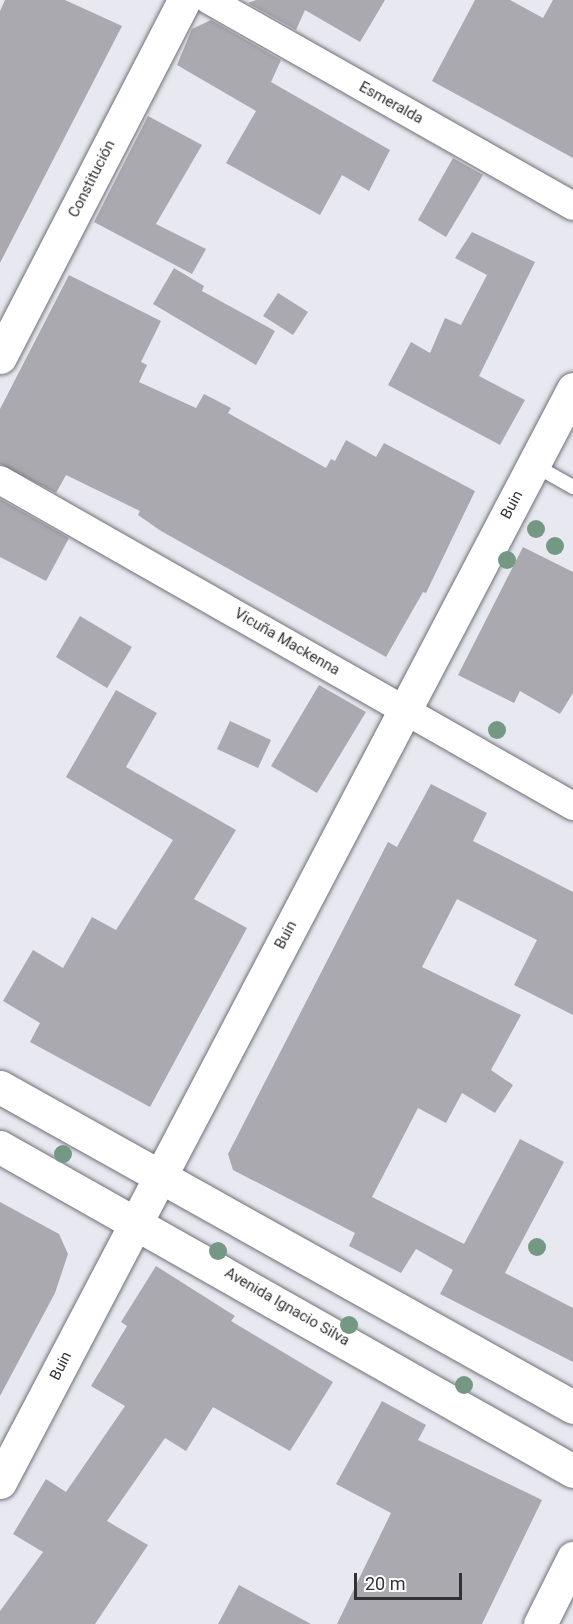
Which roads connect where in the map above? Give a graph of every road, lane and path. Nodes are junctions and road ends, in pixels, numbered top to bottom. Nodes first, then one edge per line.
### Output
1 (184, 0) edge
2 (209, 0) edge
3 (573, 206) edge
4 (0, 357) edge
5 (573, 389) edge
6 (534, 465) junction
7 (0, 480) edge
8 (573, 487) edge
9 (405, 709) junction
10 (573, 806) edge
11 (0, 1087) edge
12 (0, 1146) edge
13 (159, 1176) junction
14 (136, 1221) junction
15 (573, 1407) edge
16 (573, 1471) edge
17 (0, 1482) edge
18 (573, 1558) edge
19 (540, 1624) edge

1 - 4 main road, Constitución
2 - 3 street, Esmeralda
5 - 6 main road, Buin
6 - 8 lane
6 - 9 main road, Buin
7 - 9 street, Vicuña Mackenna
9 - 10 street, Vicuña Mackenna
9 - 13 main road, Buin
11 - 13 main road
12 - 14 main road, Avenida Ignacio Silva
13 - 14 main road, Buin
13 - 15 main road
14 - 16 main road, Avenida Ignacio Silva
14 - 17 main road, Buin
18 - 19 main road

